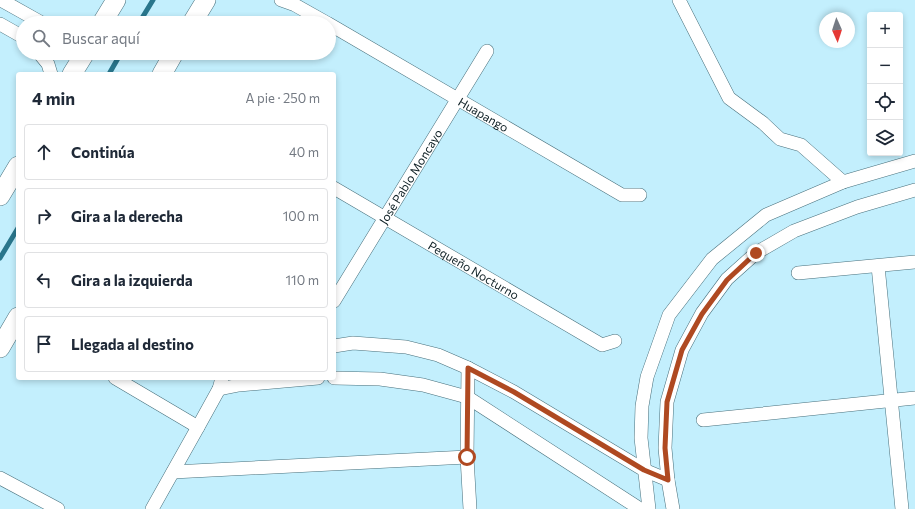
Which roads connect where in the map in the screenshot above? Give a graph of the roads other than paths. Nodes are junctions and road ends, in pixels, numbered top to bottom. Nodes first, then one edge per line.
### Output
1 (1, 0) edge
2 (116, 0) edge
3 (206, 0) edge
4 (282, 0) edge
5 (679, 0) edge
6 (26, 16) edge
7 (106, 16) edge
8 (196, 16) edge
9 (314, 16) edge
10 (0, 24) edge
11 (336, 29) edge
12 (16, 32) edge
13 (487, 51) dead end
14 (45, 60) edge
15 (81, 60) edge
16 (170, 60) edge
17 (50, 72) edge
18 (73, 72) edge
19 (163, 72) edge
20 (457, 98) junction
21 (915, 161) edge
22 (16, 169) edge
23 (843, 182) junction
24 (336, 189) edge
25 (915, 190) edge
26 (640, 195) dead end
27 (0, 196) edge
28 (385, 217) junction
29 (915, 262) edge
30 (878, 266) junction
31 (798, 273) dead end
32 (336, 298) edge
33 (16, 320) edge
34 (615, 341) dead end
35 (336, 346) edge
36 (0, 348) edge
37 (468, 368) junction
38 (336, 378) edge
39 (118, 380) edge
40 (295, 380) edge
41 (220, 384) edge
42 (467, 397) junction
43 (915, 398) edge
44 (891, 400) junction
45 (703, 420) dead end
46 (198, 428) junction
47 (467, 457) junction
48 (644, 470) junction
49 (173, 472) junction
50 (0, 478) edge
51 (668, 480) junction
52 (58, 509) edge
53 (152, 509) edge
54 (470, 509) edge
55 (640, 509) edge
56 (649, 509) edge
57 (673, 509) edge
58 (902, 509) edge

1 - 6 street
2 - 7 main road
3 - 8 main road
4 - 9 street, Huapango
5 - 23 street
10 - 12 street
11 - 20 street, Huapango
13 - 20 street, José Pablo Moncayo
14 - 17 street
15 - 18 main road
16 - 19 main road
20 - 26 street, Huapango
20 - 28 street, José Pablo Moncayo
21 - 23 street
22 - 27 main road
23 - 48 street
24 - 28 street, Pequeño Nocturno
25 - 51 street
28 - 32 street, José Pablo Moncayo
28 - 34 street, Pequeño Nocturno
29 - 30 street
30 - 31 street
30 - 44 street
33 - 36 main road
35 - 37 street
37 - 42 street
37 - 48 street
38 - 42 street
39 - 46 street
40 - 41 street
41 - 46 street
42 - 47 street
42 - 55 street
43 - 44 street
44 - 45 street
44 - 58 street
46 - 49 street
47 - 49 street
47 - 54 street
48 - 51 street
48 - 56 street
49 - 53 street
50 - 52 street
51 - 57 street

